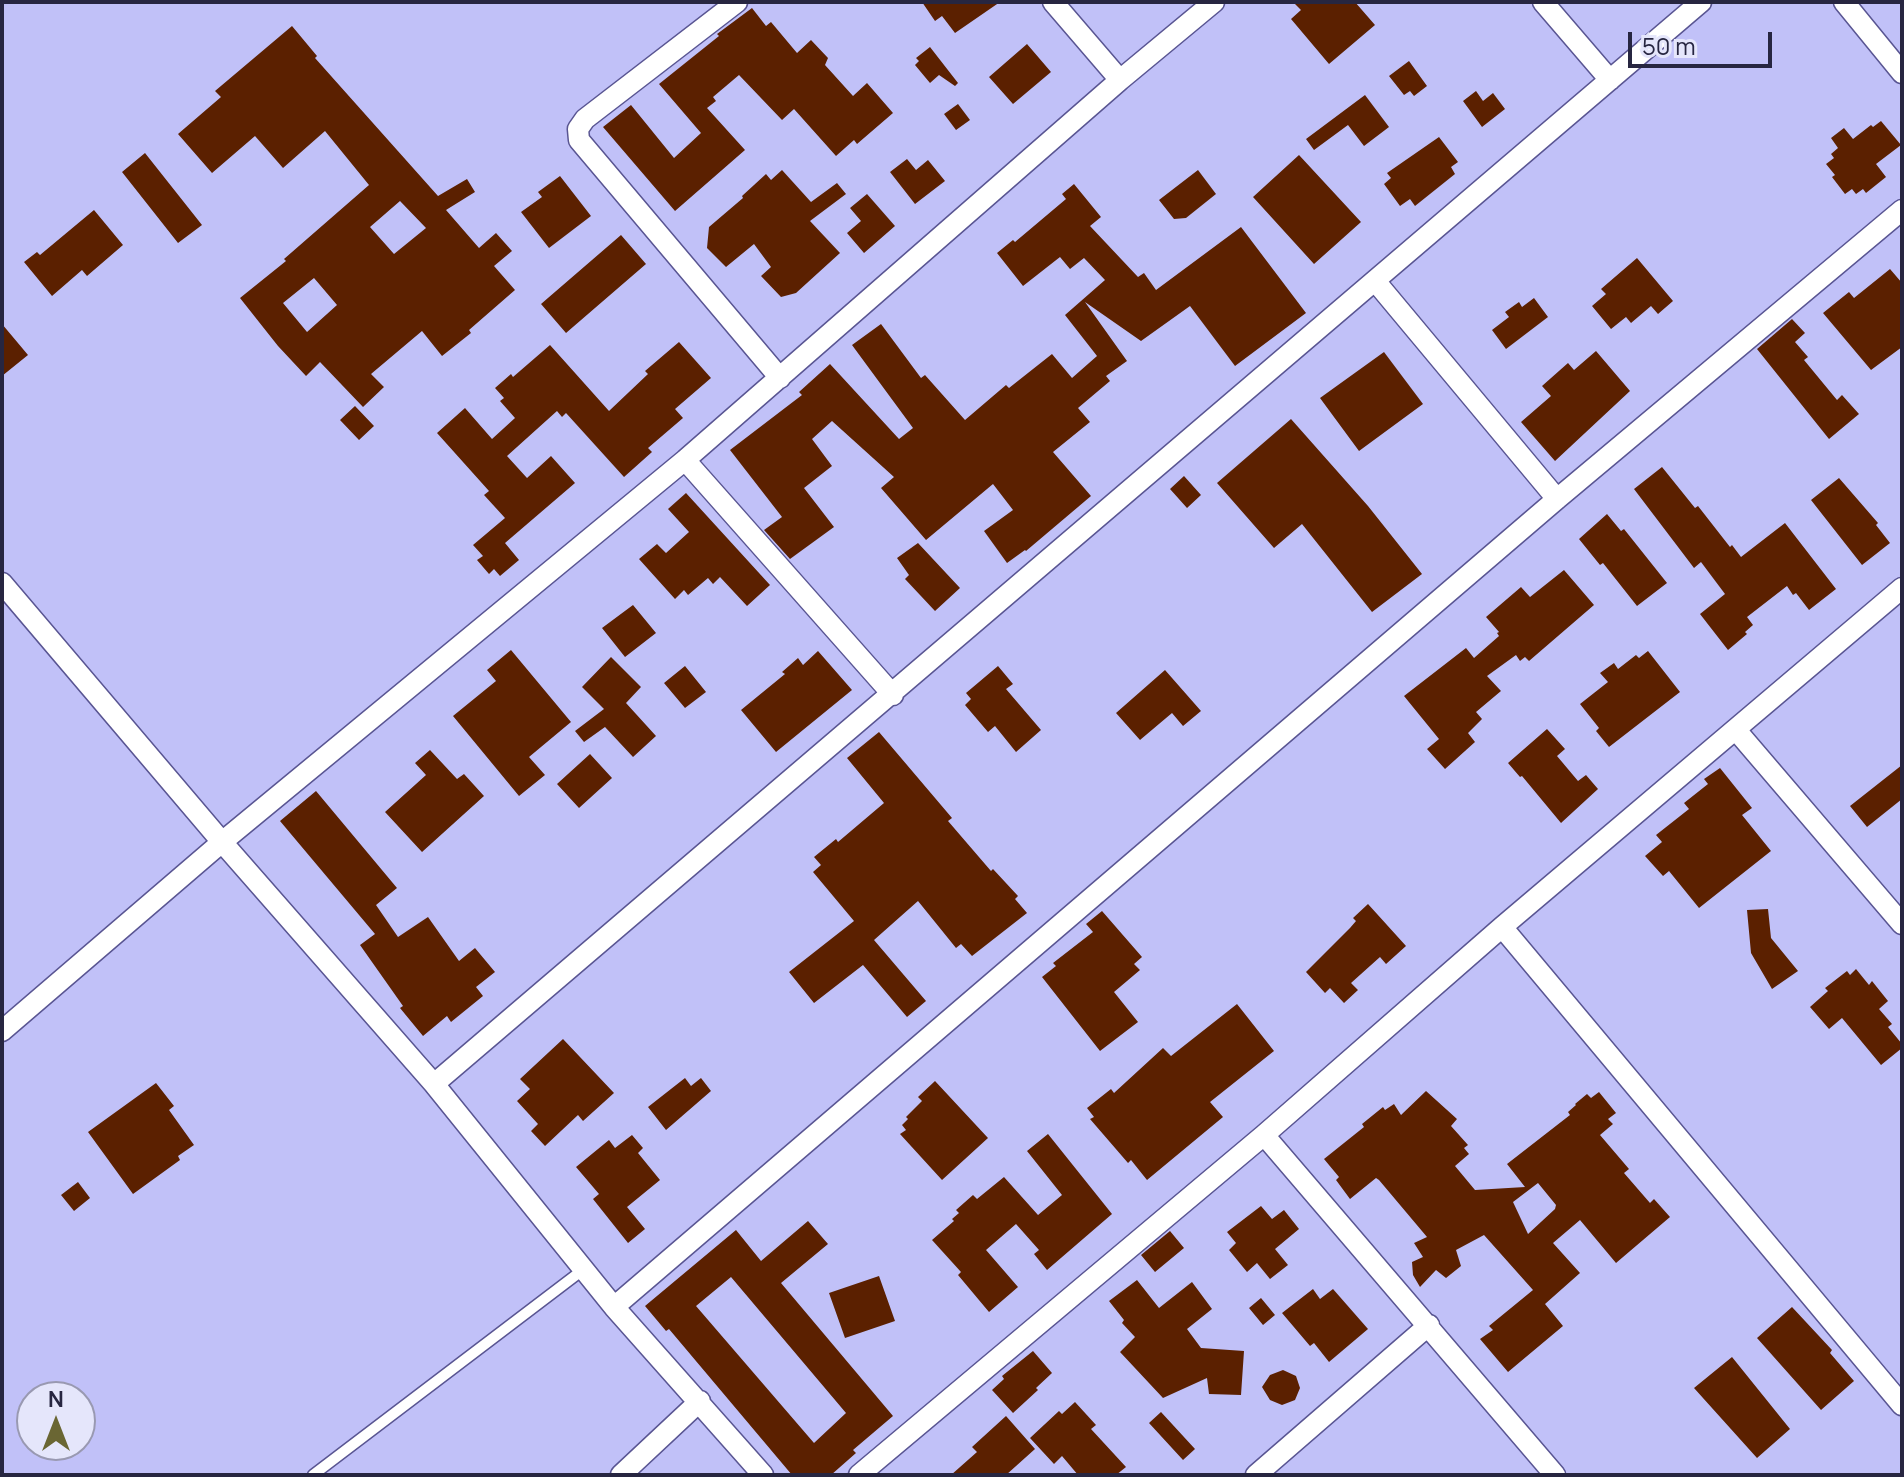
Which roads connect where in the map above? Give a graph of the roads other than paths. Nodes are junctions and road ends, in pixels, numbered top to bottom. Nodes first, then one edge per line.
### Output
1 (737, 2) edge
2 (1053, 2) edge
3 (1214, 2) edge
4 (1543, 2) edge
5 (1701, 2) edge
6 (1844, 2) edge
7 (1902, 73) edge
8 (1120, 80) junction
9 (1610, 80) junction
10 (1902, 210) edge
11 (1376, 282) junction
12 (780, 378) junction
13 (685, 460) junction
14 (1557, 499) junction
15 (2, 583) edge
16 (1902, 588) edge
17 (893, 695) junction
18 (1736, 730) junction
19 (222, 842) junction
20 (1902, 924) edge
21 (1502, 927) junction
22 (2, 1031) edge
23 (434, 1084) junction
24 (1264, 1135) junction
25 (584, 1269) junction
26 (614, 1307) junction
27 (1429, 1325) junction
28 (700, 1401) junction
29 (1902, 1405) edge
30 (313, 1475) edge
31 (621, 1475) edge
32 (763, 1475) edge
33 (859, 1475) edge
34 (1256, 1475) edge
35 (1555, 1475) edge

1 - 12 street
2 - 8 street
3 - 8 street
4 - 9 street
5 - 9 street
6 - 7 street
8 - 12 street
9 - 11 street
10 - 14 street
11 - 14 street
11 - 17 street
12 - 13 street
13 - 17 street
13 - 19 street
14 - 26 street
15 - 19 street
16 - 18 street
17 - 23 street
18 - 20 street
18 - 21 street
19 - 22 street
19 - 23 street
21 - 24 street
21 - 29 street
23 - 25 street
24 - 27 street
24 - 33 street
25 - 26 street
25 - 30 lane
26 - 28 street
27 - 34 street
27 - 35 street
28 - 31 street
28 - 32 street

